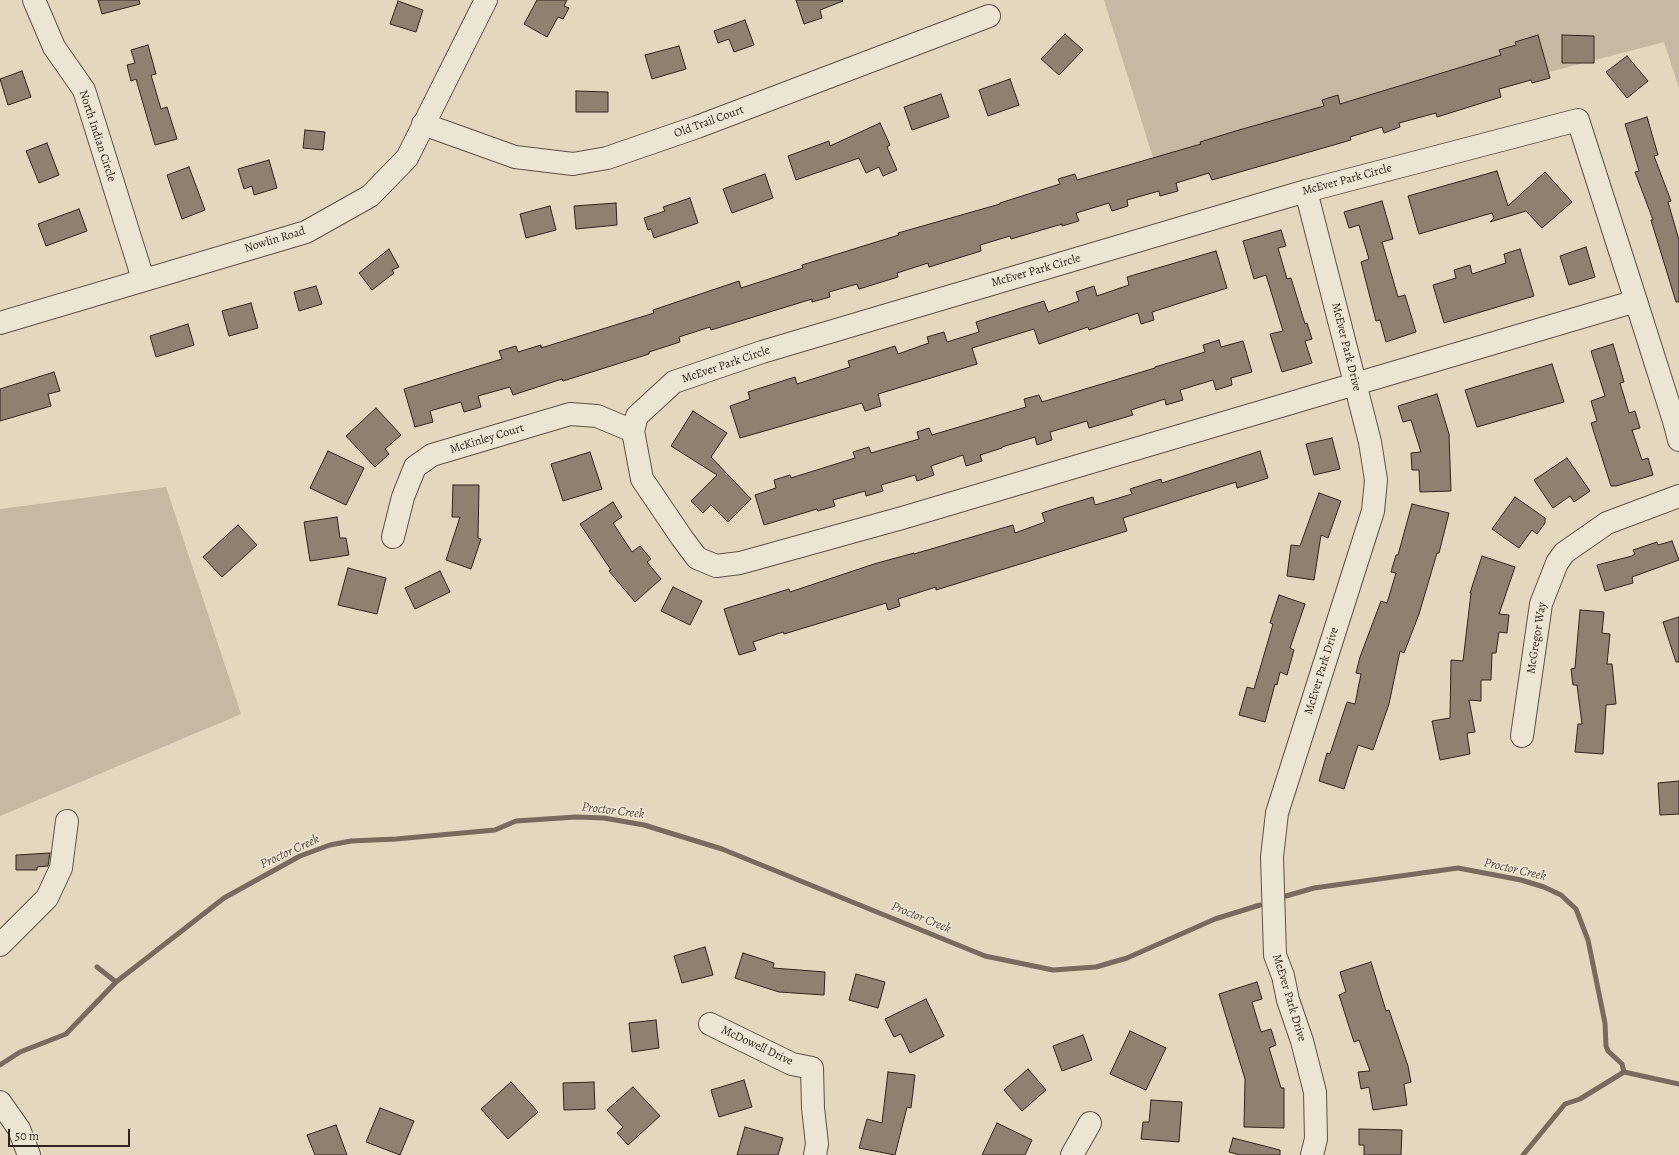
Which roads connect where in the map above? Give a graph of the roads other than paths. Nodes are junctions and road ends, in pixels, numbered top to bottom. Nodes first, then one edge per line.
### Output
1 (34, 0) edge
2 (486, 0) edge
3 (989, 16) dead end
4 (423, 124) junction
5 (1306, 191) junction
6 (143, 279) junction
7 (1636, 301) junction
8 (0, 323) edge
9 (1355, 382) junction
10 (633, 431) junction
11 (1679, 440) edge
12 (1679, 496) edge
13 (393, 537) dead end
14 (1522, 736) dead end
15 (67, 821) dead end
16 (0, 945) edge
17 (710, 1024) dead end
18 (0, 1102) edge
19 (1090, 1123) dead end
20 (29, 1155) edge
21 (815, 1155) edge
22 (1072, 1155) edge
23 (1312, 1155) edge

1 - 6 street, North Indian Circle
2 - 4 street, Nowlin Road
3 - 4 street, Old Trail Court
4 - 6 street, Nowlin Road
5 - 7 street, McEver Park Circle
5 - 9 street, McEver Park Drive
5 - 10 street, McEver Park Circle
6 - 8 street, Nowlin Road
7 - 9 street
7 - 11 street, McEver Park Circle
9 - 10 street
9 - 23 street, McEver Park Drive
10 - 13 street, McKinley Court
12 - 14 street, McGregor Way
15 - 16 street
17 - 21 street, McDowell Drive
18 - 20 street
19 - 22 street

